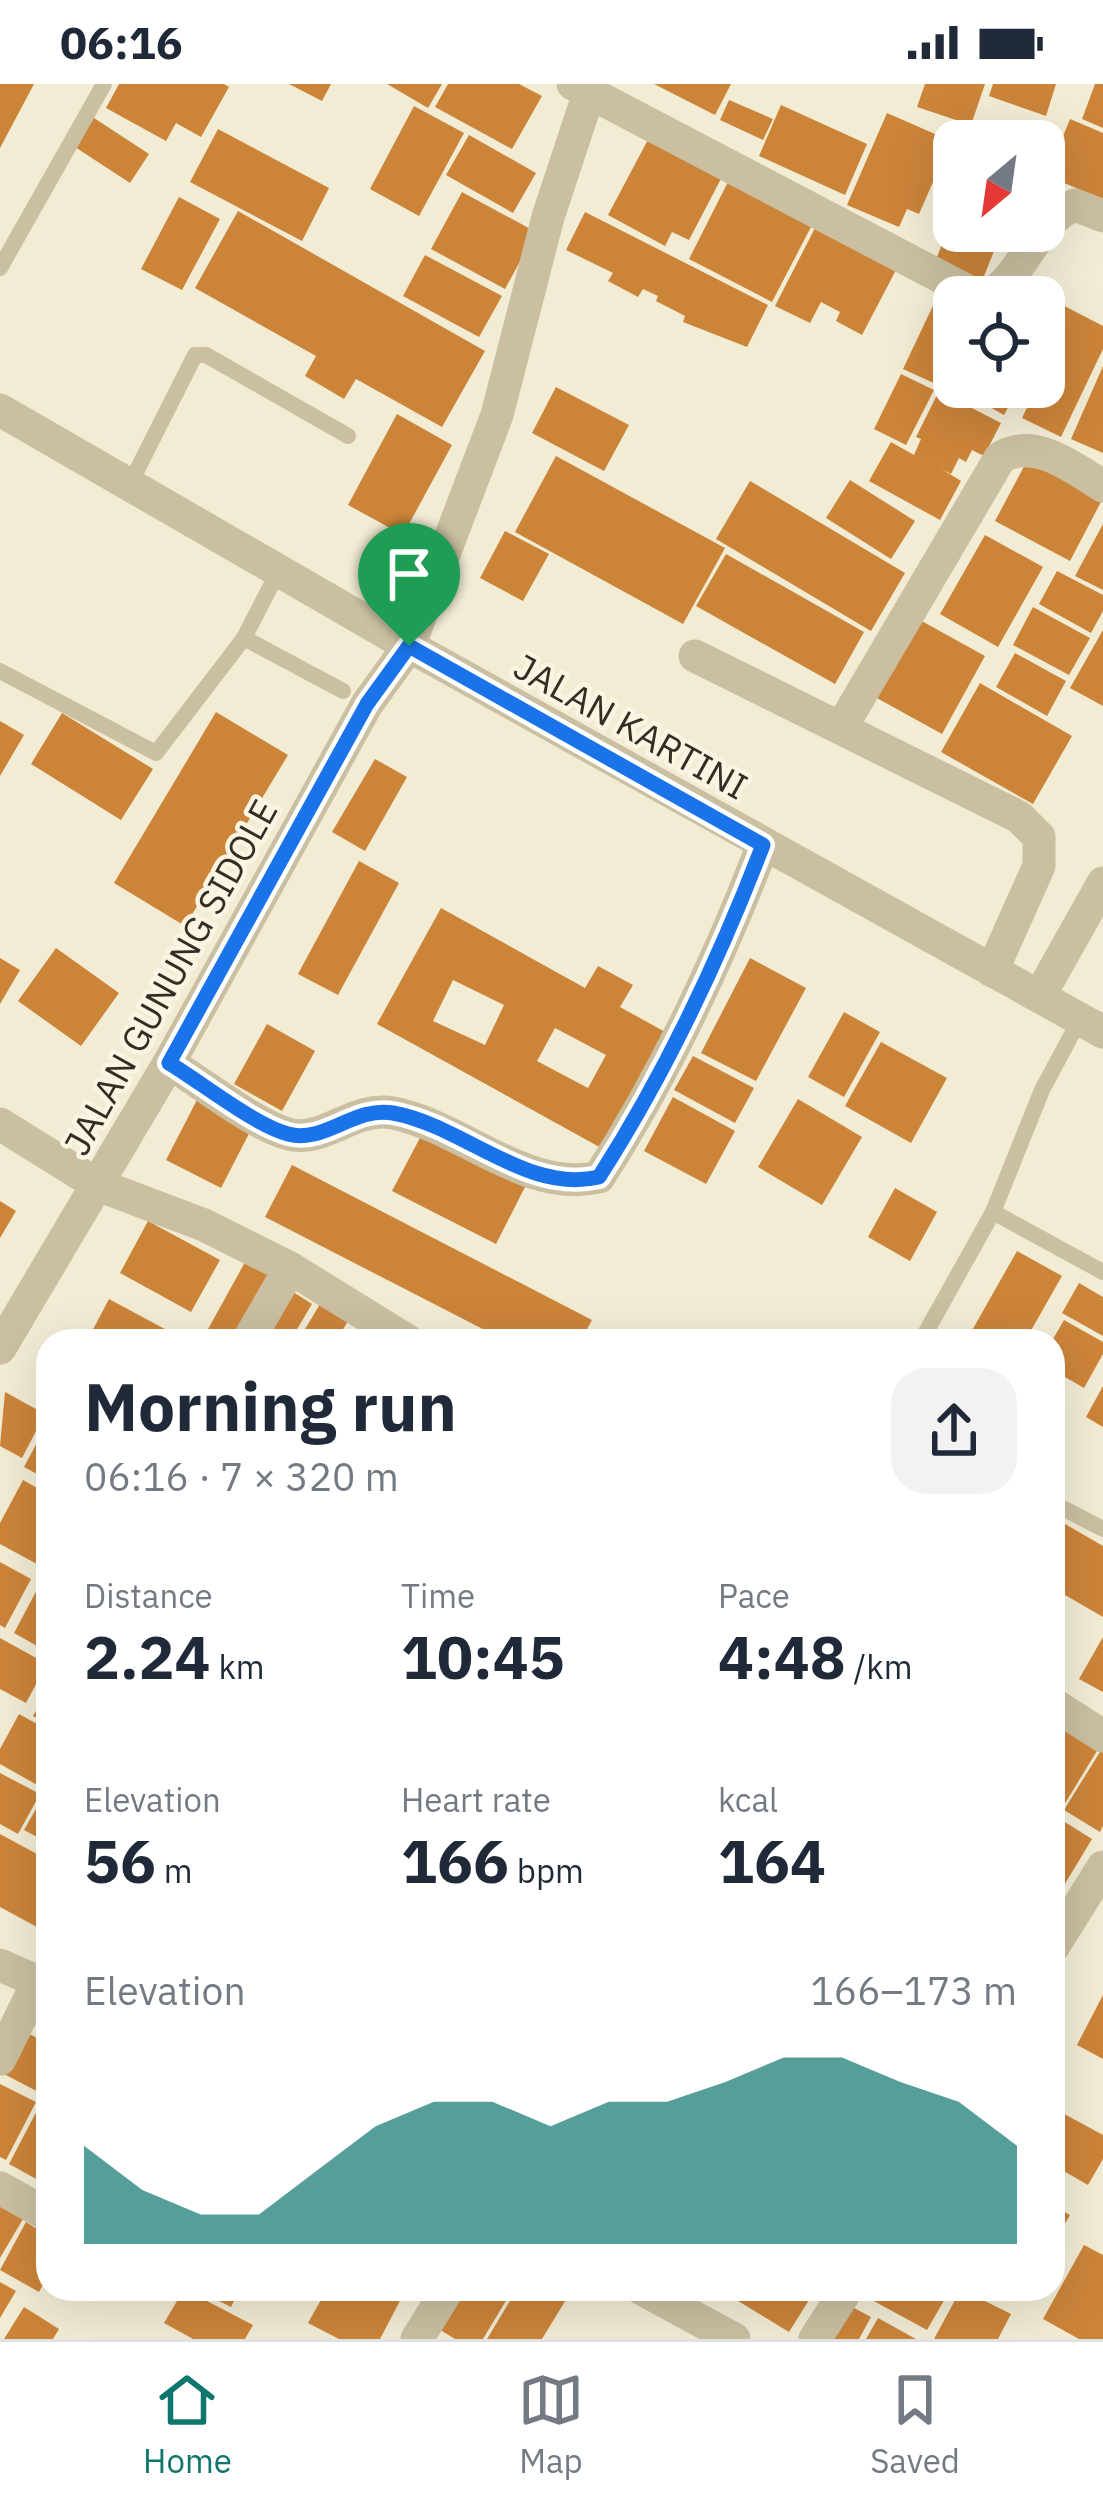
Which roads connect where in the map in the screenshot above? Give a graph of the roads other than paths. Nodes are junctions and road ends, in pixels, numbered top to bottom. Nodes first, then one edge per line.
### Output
1 (104, 84) edge
2 (584, 87) edge
3 (1103, 216) edge
4 (0, 268) edge
5 (943, 276) edge
6 (1011, 276) edge
7 (0, 410) edge
8 (348, 436) dead end
9 (1103, 486) edge
10 (128, 487) junction
11 (278, 572) junction
12 (244, 638) junction
13 (409, 646) junction
14 (695, 656) dead end
15 (0, 670) edge
16 (344, 691) dead end
17 (841, 728) junction
18 (763, 845) junction
19 (1103, 883) edge
20 (992, 971) junction
21 (1040, 995) junction
22 (1092, 1026) edge
23 (169, 1063) junction
24 (0, 1124) edge
25 (98, 1185) junction
26 (992, 1212) junction
27 (290, 1268) junction
28 (1103, 1272) edge
29 (255, 1329) edge
30 (389, 1329) edge
31 (928, 1329) edge
32 (0, 1348) edge
33 (1065, 1510) edge
34 (1103, 1529) edge
35 (1065, 1712) edge
36 (1103, 1736) edge
37 (1103, 1867) edge
38 (1065, 1928) edge
39 (0, 1965) edge
40 (36, 1982) edge
41 (36, 1997) edge
42 (0, 2060) edge
43 (0, 2188) edge
44 (36, 2208) edge
45 (441, 2301) edge
46 (664, 2301) edge
47 (839, 2301) edge
48 (417, 2339) edge
49 (734, 2339) edge
50 (815, 2339) edge

1 - 4 lane
2 - 5 street
2 - 13 street, JALAN GUNUNG SIDOLE
3 - 6 street
7 - 10 street, JALAN KARTINI
8 - 10 lane
9 - 17 street
10 - 11 street, JALAN KARTINI
11 - 12 lane
11 - 13 street, JALAN KARTINI
12 - 15 lane
12 - 16 lane
13 - 18 street, JALAN KARTINI
13 - 23 street, JALAN GUNUNG SIDOLE
14 - 17 street
17 - 20 street
18 - 20 street, JALAN KARTINI
18 - 23 street
19 - 21 street
20 - 21 street, JALAN KARTINI
21 - 22 street, JALAN KARTINI
22 - 26 lane
23 - 25 street, JALAN GUNUNG SIDOLE
24 - 25 street
25 - 27 street
25 - 32 street, JALAN GUNUNG SIDOLE
26 - 28 lane
26 - 31 lane
27 - 29 street
27 - 30 street
33 - 34 lane
35 - 36 street
37 - 38 street
39 - 40 street
41 - 42 street
43 - 44 street
45 - 48 street
46 - 49 street
47 - 50 street

